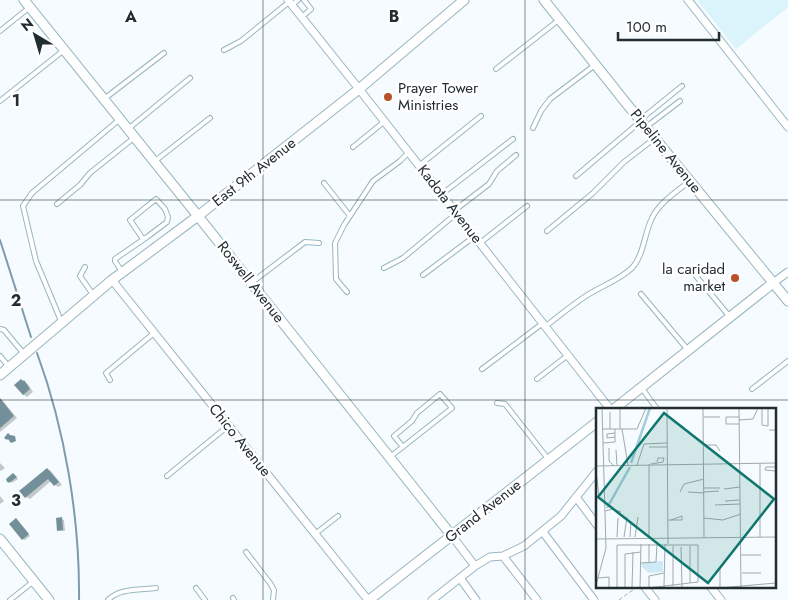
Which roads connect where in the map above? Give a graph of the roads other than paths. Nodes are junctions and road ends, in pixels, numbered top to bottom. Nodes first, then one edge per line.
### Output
1 (304, 0) edge
2 (464, 0) edge
3 (544, 0) edge
4 (688, 0) edge
5 (292, 2) edge
6 (27, 4) edge
7 (302, 17) junction
8 (560, 19) junction
9 (0, 31) edge
10 (64, 50) junction
11 (224, 50) dead end
12 (164, 53) dead end
13 (596, 64) junction
14 (496, 68) dead end
15 (190, 78) dead end
16 (682, 86) dead end
17 (359, 89) junction
18 (104, 99) junction
19 (0, 101) edge
20 (680, 101) dead end
21 (481, 116) dead end
22 (210, 118) dead end
23 (120, 119) junction
24 (385, 121) junction
25 (643, 123) junction
26 (788, 127) edge
27 (533, 128) dead end
28 (128, 129) junction
29 (135, 138) junction
30 (655, 138) junction
31 (513, 139) dead end
32 (353, 147) dead end
33 (409, 152) junction
34 (516, 155) dead end
35 (155, 162) junction
36 (420, 165) junction
37 (576, 176) dead end
38 (690, 180) junction
39 (324, 183) dead end
40 (442, 194) junction
41 (56, 204) dead end
42 (527, 206) dead end
43 (456, 212) junction
44 (198, 216) junction
45 (350, 216) junction
46 (547, 230) dead end
47 (475, 236) junction
48 (144, 239) junction
49 (319, 243) dead end
50 (480, 243) junction
51 (84, 268) dead end
52 (384, 268) dead end
53 (122, 272) junction
54 (788, 272) edge
55 (422, 275) dead end
56 (696, 276) dead end
57 (112, 280) junction
58 (251, 283) junction
59 (773, 283) junction
60 (346, 292) dead end
61 (640, 294) dead end
62 (94, 296) junction
63 (788, 301) edge
64 (730, 317) junction
65 (62, 323) junction
66 (544, 324) junction
67 (0, 329) edge
68 (154, 333) junction
69 (688, 350) junction
70 (25, 355) junction
71 (568, 355) junction
72 (0, 356) edge
73 (788, 361) edge
74 (9, 368) junction
75 (482, 369) dead end
76 (0, 375) edge
77 (537, 379) dead end
78 (110, 380) dead end
79 (641, 388) junction
80 (752, 389) dead end
81 (497, 403) dead end
82 (611, 408) edge
83 (613, 408) edge
84 (656, 408) edge
85 (596, 423) edge
86 (228, 426) junction
87 (403, 447) junction
88 (390, 457) junction
89 (549, 460) junction
90 (596, 472) edge
91 (167, 476) dead end
92 (576, 497) junction
93 (338, 516) dead end
94 (596, 524) edge
95 (543, 532) junction
96 (315, 534) junction
97 (452, 536) junction
98 (0, 539) edge
99 (246, 552) dead end
100 (503, 556) junction
101 (475, 566) junction
102 (460, 578) junction
103 (34, 581) junction
104 (156, 588) dead end
105 (196, 588) dead end
106 (646, 588) edge
107 (712, 588) edge
108 (10, 600) edge
109 (49, 600) edge
110 (108, 600) edge
111 (205, 600) edge
112 (273, 600) edge
113 (368, 600) edge
114 (432, 600) edge
115 (476, 600) edge
116 (537, 600) edge
117 (594, 600) edge
118 (655, 600) edge
119 (721, 600) edge

1 - 7 lane
2 - 17 street, East 9th Avenue
3 - 8 street, Pipeline Avenue
4 - 26 street
5 - 7 street, Kadota Avenue
5 - 11 lane
6 - 9 lane
6 - 10 street, Roswell Avenue
7 - 17 street, Kadota Avenue
8 - 13 street, Pipeline Avenue
8 - 14 lane
10 - 18 street, Roswell Avenue
10 - 19 lane
12 - 18 lane
13 - 25 street, Pipeline Avenue
13 - 27 lane
15 - 28 lane
16 - 25 lane
17 - 24 street, Kadota Avenue
17 - 44 street, East 9th Avenue
18 - 23 street, Roswell Avenue
20 - 25 lane
21 - 36 lane
22 - 35 lane
23 - 28 street, Roswell Avenue
23 - 65 lane
24 - 32 lane
24 - 33 street, Kadota Avenue
25 - 30 street, Pipeline Avenue
25 - 37 lane
28 - 29 street, Roswell Avenue
29 - 35 street, Roswell Avenue
29 - 41 lane
30 - 38 street, Pipeline Avenue
30 - 46 lane
31 - 40 lane
33 - 36 street, Kadota Avenue
33 - 45 lane
34 - 43 lane
35 - 44 street, Roswell Avenue
36 - 40 street, Kadota Avenue
38 - 59 street, Pipeline Avenue
38 - 66 lane
39 - 45 lane
40 - 43 street, Kadota Avenue
42 - 50 lane
43 - 47 street, Kadota Avenue
43 - 52 lane
44 - 53 street, East 9th Avenue
44 - 58 street, Roswell Avenue
45 - 60 lane
47 - 50 street, Kadota Avenue
47 - 55 lane
48 - 48 lane
48 - 53 lane
49 - 58 lane
50 - 66 street, Kadota Avenue
51 - 62 lane
53 - 57 street, East 9th Avenue
54 - 59 street
56 - 64 lane
57 - 62 street, East 9th Avenue
57 - 68 street, Chico Avenue
58 - 88 street, Roswell Avenue
59 - 63 street, Pipeline Avenue
59 - 64 street
61 - 69 lane
62 - 65 street, East 9th Avenue
64 - 69 street
65 - 70 street, East 9th Avenue
66 - 71 street, Kadota Avenue
66 - 75 lane
67 - 70 lane
68 - 78 lane
68 - 86 street, Chico Avenue
69 - 79 street
70 - 74 street, East 9th Avenue
71 - 77 lane
71 - 82 street, Kadota Avenue
72 - 74 lane
73 - 80 lane
74 - 76 street, East 9th Avenue
79 - 83 street
79 - 84 lane
81 - 89 lane
85 - 89 street, Grand Avenue
86 - 91 lane
86 - 96 street, Chico Avenue
87 - 87 lane
87 - 88 lane
88 - 97 street, Roswell Avenue
89 - 97 street, Grand Avenue
90 - 92 street
92 - 94 street
92 - 95 street
93 - 96 lane
95 - 100 street
95 - 117 street
96 - 113 street, Chico Avenue
97 - 101 street, Roswell Avenue
97 - 113 street, Grand Avenue
98 - 103 street
99 - 112 lane
100 - 101 street
100 - 116 street
101 - 102 street
102 - 114 street
102 - 115 street
103 - 108 lane
103 - 109 street
104 - 110 lane
105 - 111 lane
106 - 118 street
107 - 119 street

